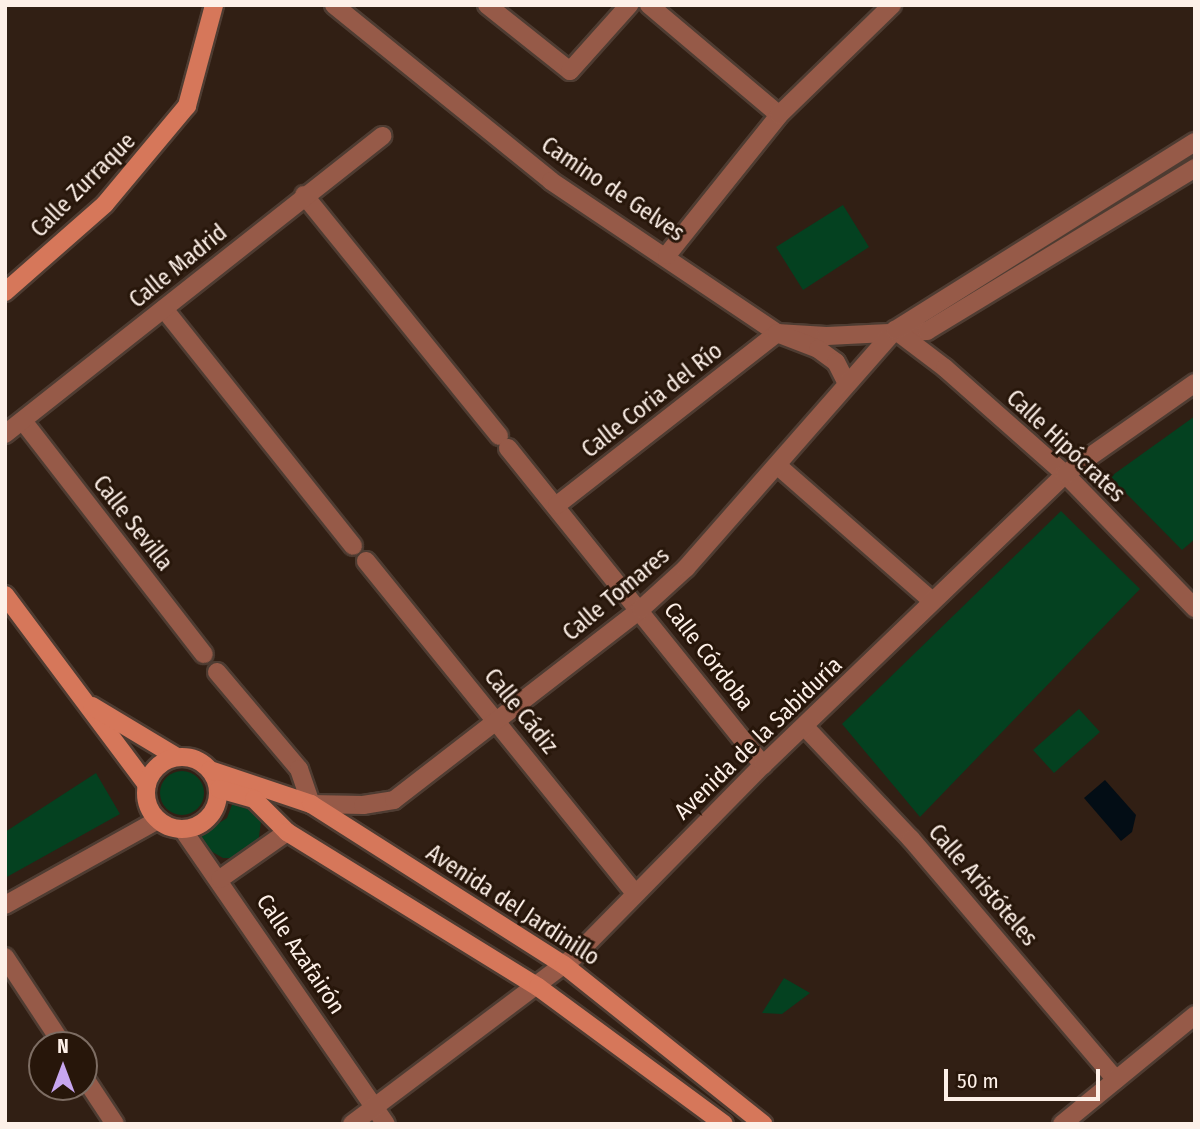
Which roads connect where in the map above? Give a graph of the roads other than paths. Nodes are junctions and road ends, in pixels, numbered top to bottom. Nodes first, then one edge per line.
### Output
1 (214, 5) edge
2 (334, 5) edge
3 (487, 5) edge
4 (629, 5) edge
5 (649, 5) edge
6 (892, 5) edge
7 (779, 115) junction
8 (382, 136) dead end
9 (1195, 142) edge
10 (1195, 168) edge
11 (304, 195) junction
12 (667, 255) junction
13 (5, 292) edge
14 (164, 309) junction
15 (895, 330) junction
16 (777, 333) junction
17 (846, 382) junction
18 (1195, 383) edge
19 (23, 421) junction
20 (5, 434) edge
21 (778, 466) junction
22 (1065, 474) junction
23 (557, 505) junction
24 (353, 546) dead end
25 (366, 561) dead end
26 (5, 595) edge
27 (932, 601) junction
28 (1195, 608) edge
29 (641, 609) junction
30 (204, 654) dead end
31 (217, 671) dead end
32 (80, 698) junction
33 (498, 720) junction
34 (805, 727) junction
35 (177, 757) junction
36 (764, 765) junction
37 (210, 770) junction
38 (147, 785) junction
39 (219, 789) junction
40 (311, 804) junction
41 (158, 820) junction
42 (183, 830) junction
43 (287, 832) junction
44 (220, 879) junction
45 (635, 893) junction
46 (5, 905) edge
47 (5, 957) edge
48 (564, 965) junction
49 (538, 987) junction
50 (1195, 1016) edge
51 (54, 1031) edge
52 (1116, 1080) junction
53 (98, 1099) edge
54 (376, 1108) junction
55 (114, 1124) edge
56 (352, 1124) edge
57 (386, 1124) edge
58 (724, 1124) edge
59 (763, 1124) edge
60 (1062, 1124) edge

1 - 13 street, Calle Zurraque
2 - 12 street, Camino de Gelves
3 - 4 street
5 - 7 street
6 - 7 street
7 - 12 street
8 - 11 street, Calle Madrid
9 - 15 street
10 - 15 street
11 - 14 street, Calle Madrid
11 - 23 street, Calle Córdoba
12 - 16 street, Camino de Gelves
14 - 19 street, Calle Madrid
14 - 24 street
15 - 16 street
15 - 17 street, Calle Tomares
15 - 22 street, Calle Hipócrates
16 - 17 street, Camino de Gelves
16 - 23 street, Calle Coria del Río
17 - 21 street, Calle Tomares
18 - 22 street, Avenida de la Sabiduría
19 - 20 street, Calle Madrid
19 - 30 street, Calle Sevilla
21 - 27 street
21 - 29 street, Calle Tomares
22 - 27 street, Avenida de la Sabiduría
22 - 28 street, Calle Hipócrates
23 - 29 street, Calle Córdoba
25 - 33 street, Calle Cádiz
26 - 32 street
27 - 34 street, Avenida de la Sabiduría
29 - 33 street, Calle Tomares
29 - 36 street, Calle Córdoba
31 - 40 street
32 - 35 street
32 - 38 street
33 - 40 street, Calle Tomares
33 - 45 street, Calle Cádiz
34 - 36 street, Avenida de la Sabiduría
34 - 52 street, Calle Aristóteles
35 - 37 street
35 - 38 street
36 - 45 street, Avenida de la Sabiduría
37 - 39 street
37 - 40 street, Avenida del Jardinillo
38 - 41 street
39 - 42 street
39 - 43 street
40 - 48 street, Avenida del Jardinillo
41 - 42 street
41 - 46 street
42 - 44 street, Calle Azafairón
43 - 44 street
43 - 49 street
44 - 54 street, Calle Azafairón
45 - 48 street, Avenida de la Sabiduría
47 - 51 street
48 - 49 street, Avenida de la Sabiduría
48 - 59 street, Avenida del Jardinillo
49 - 54 street, Avenida de la Sabiduría
49 - 58 street
50 - 52 street
52 - 60 street
53 - 55 street
54 - 56 street, Avenida de la Sabiduría
54 - 57 street, Calle Azafairón

